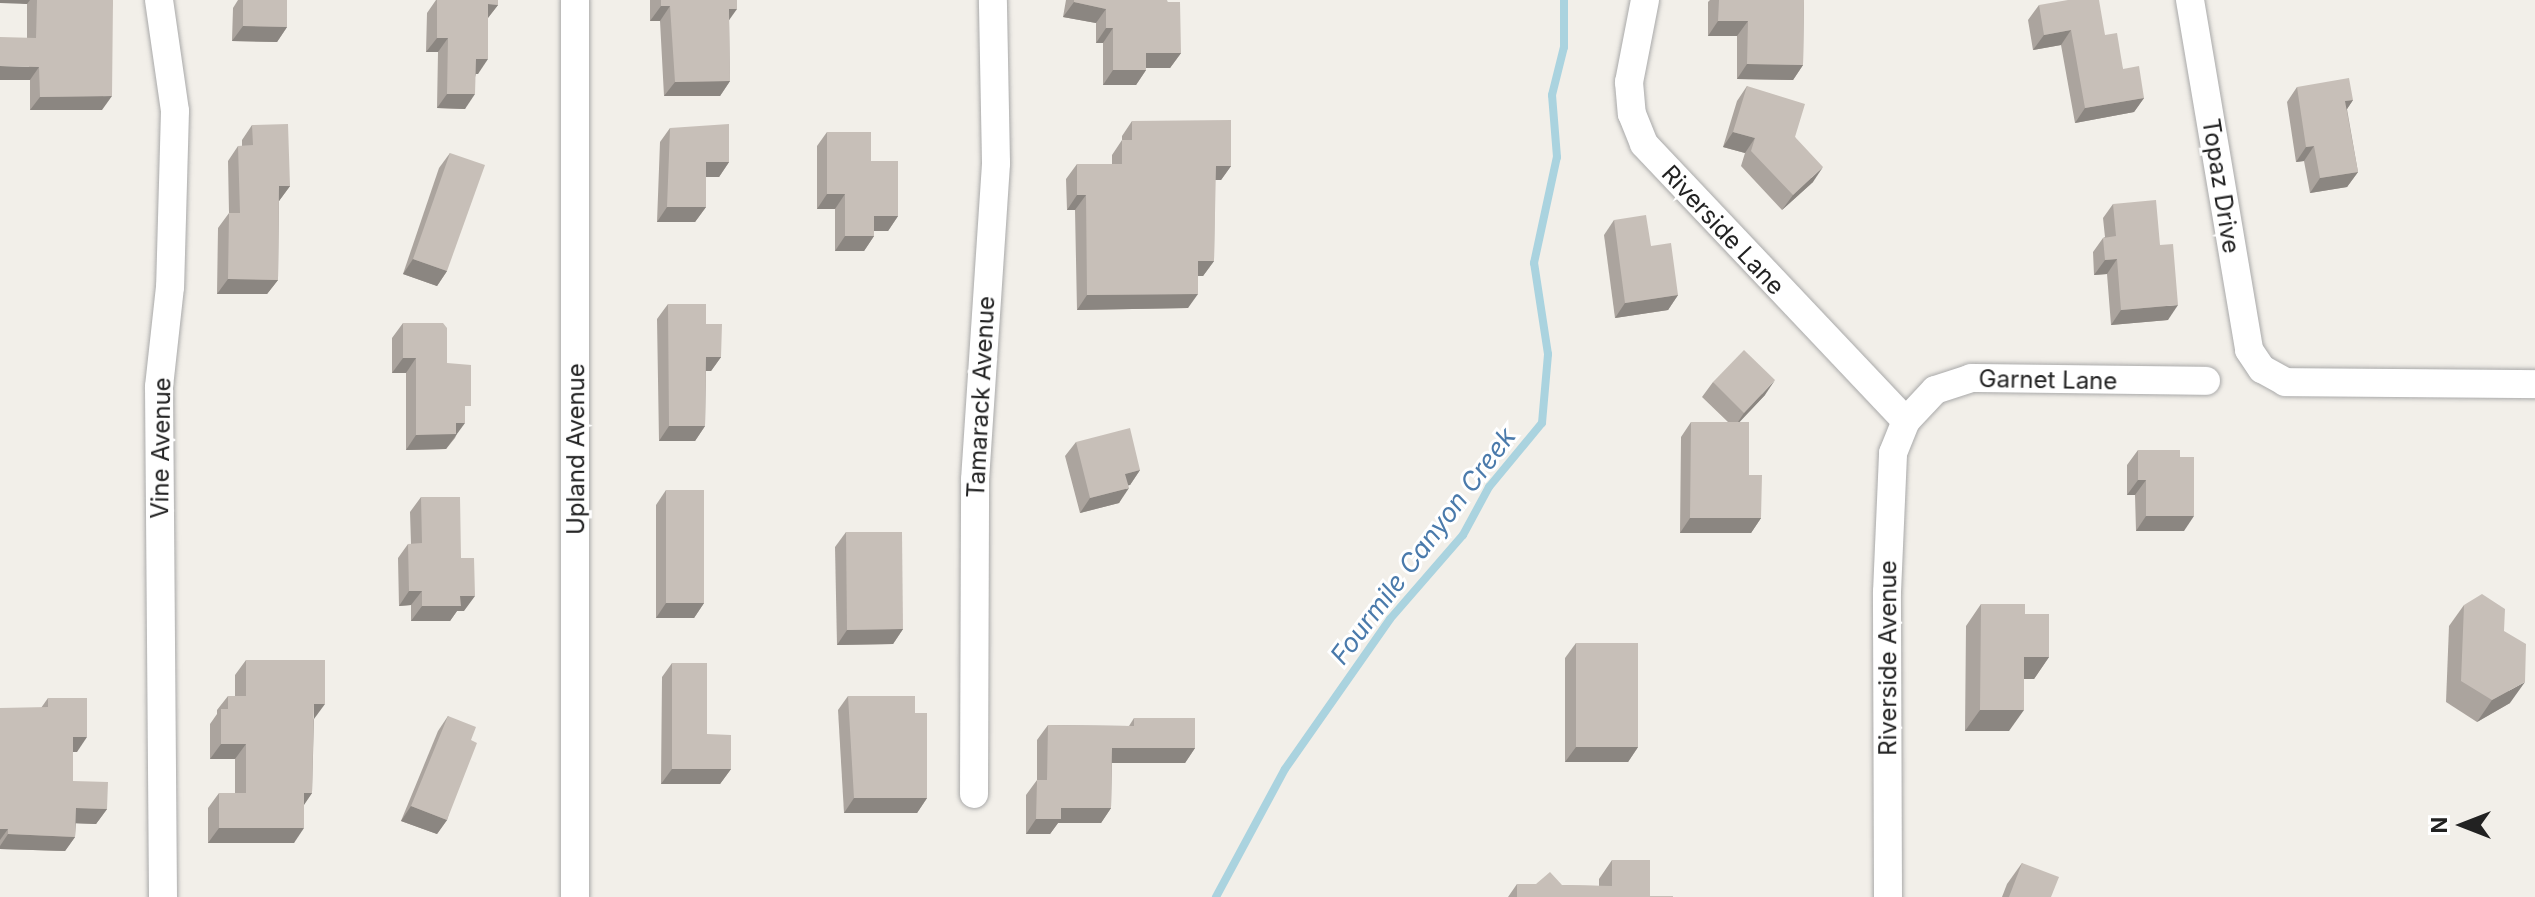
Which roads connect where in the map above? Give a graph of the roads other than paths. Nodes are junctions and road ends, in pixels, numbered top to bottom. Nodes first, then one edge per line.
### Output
1 (159, 0) edge
2 (575, 0) edge
3 (993, 0) edge
4 (1645, 0) edge
5 (2190, 0) edge
6 (2206, 381) dead end
7 (2535, 384) edge
8 (1906, 421) junction
9 (974, 794) dead end
10 (163, 897) edge
11 (575, 897) edge
12 (1888, 897) edge

1 - 10 street, Vine Avenue
2 - 11 street, Upland Avenue
3 - 9 street, Tamarack Avenue
4 - 8 street, Riverside Lane
5 - 7 street, Topaz Drive
6 - 8 street, Garnet Lane
8 - 12 street, Riverside Avenue

